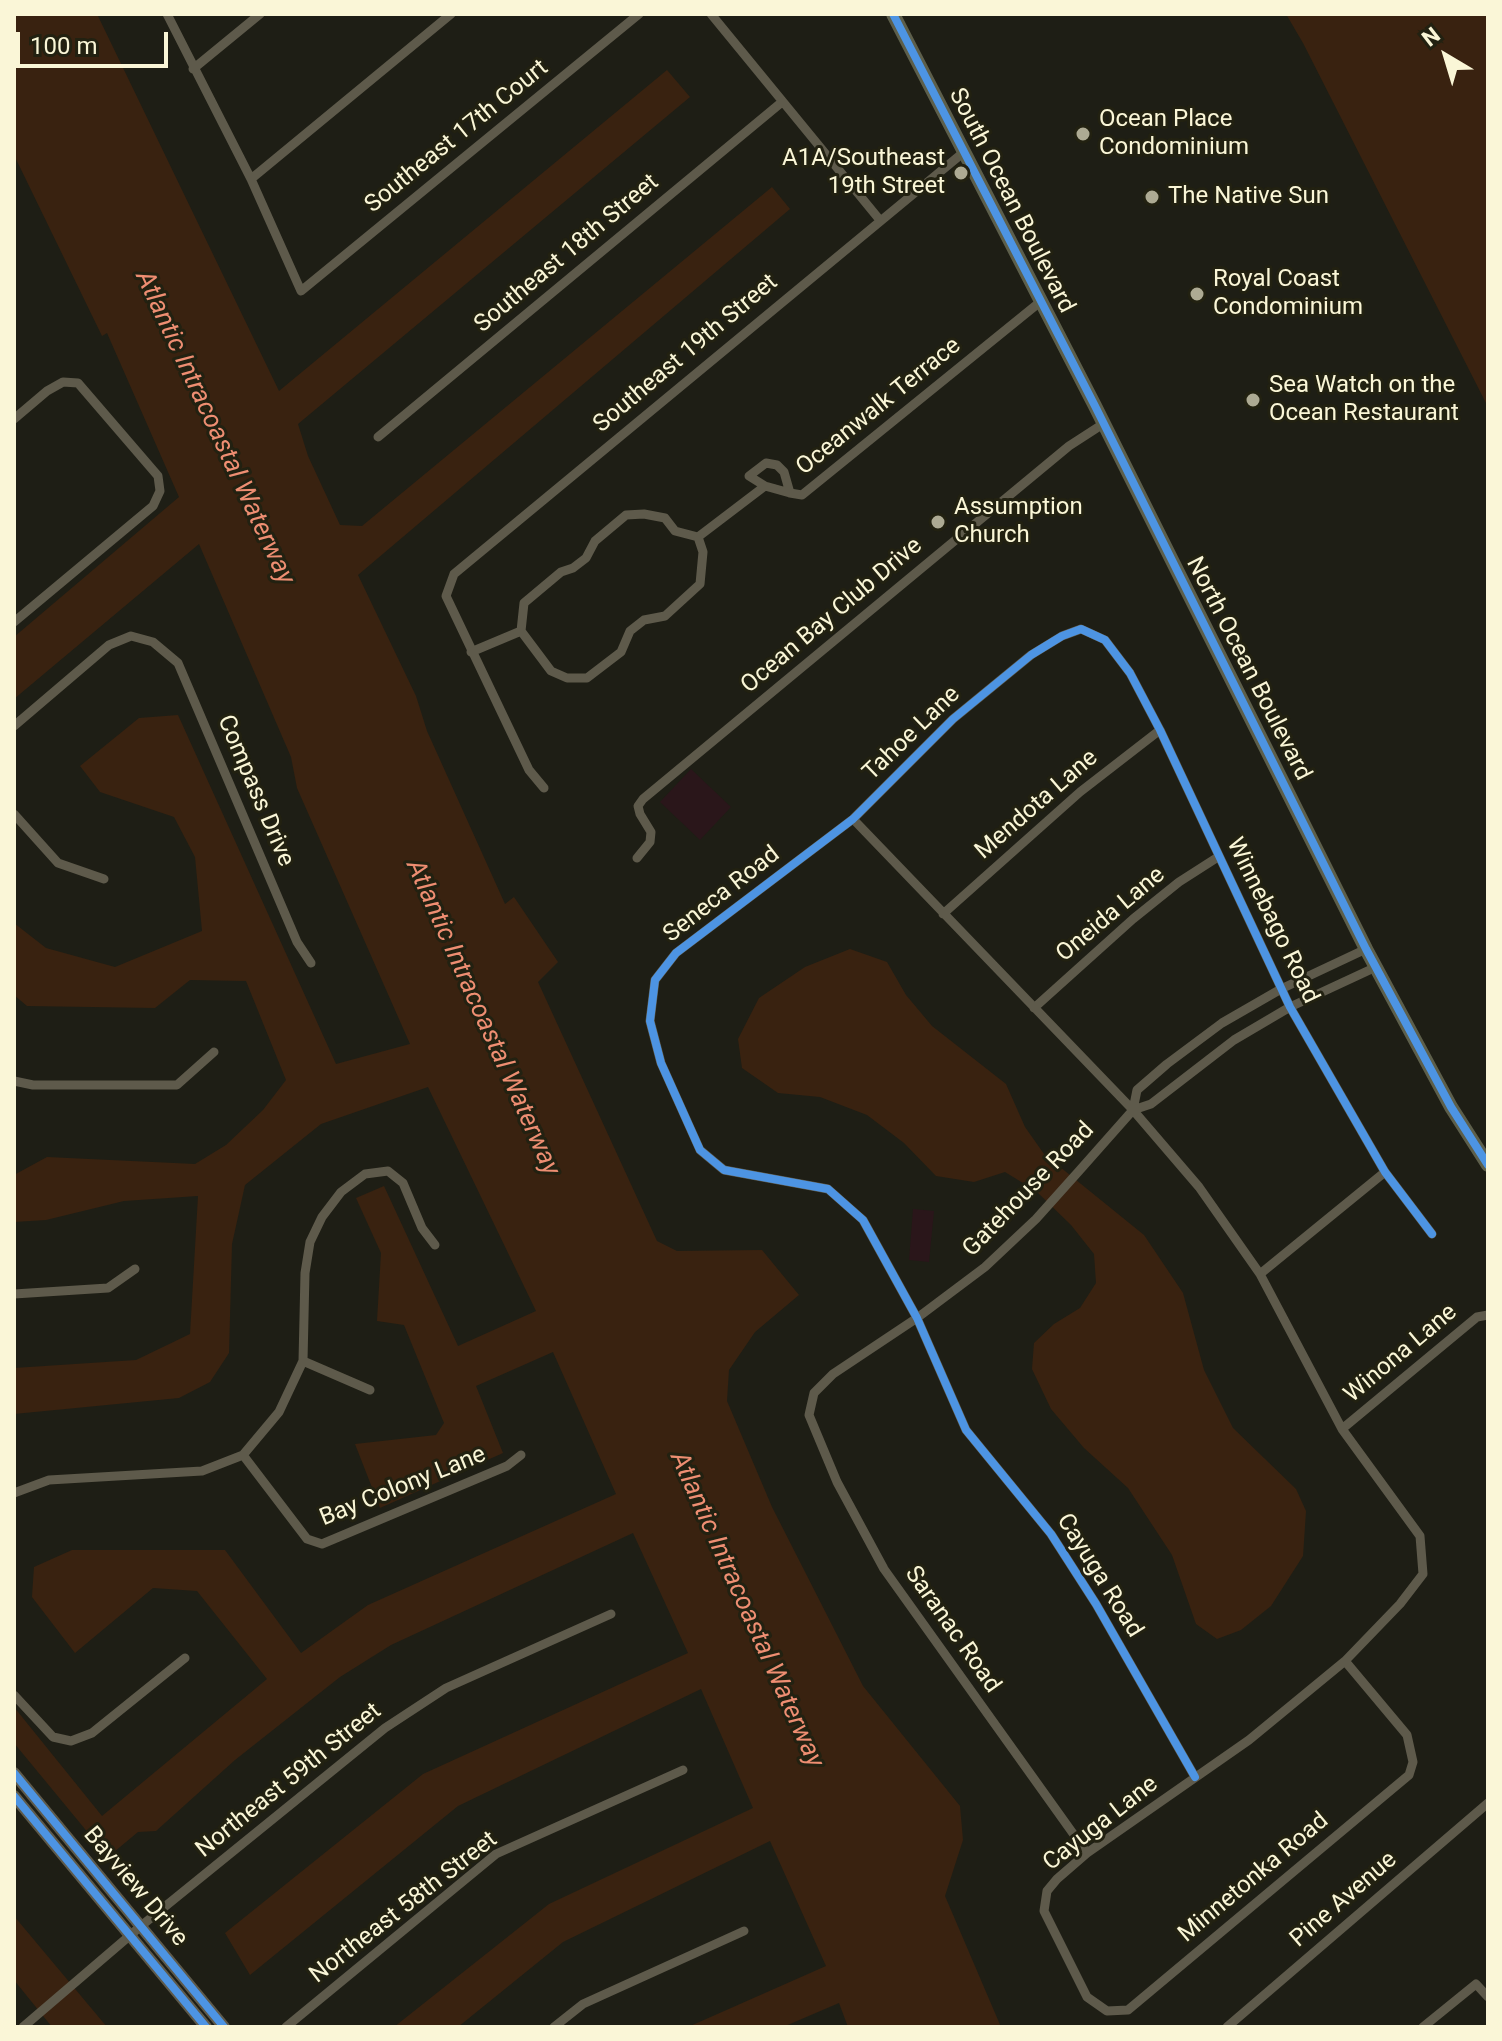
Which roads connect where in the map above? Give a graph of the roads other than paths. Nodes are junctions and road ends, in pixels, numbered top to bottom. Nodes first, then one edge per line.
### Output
1 (167, 14) edge
2 (260, 14) edge
3 (451, 14) edge
4 (639, 14) edge
5 (711, 14) edge
6 (893, 14) edge
7 (193, 69) junction
8 (782, 102) junction
9 (964, 152) junction
10 (251, 179) junction
11 (879, 219) junction
12 (1040, 302) junction
13 (1095, 406) joint
14 (14, 419) edge
15 (1103, 424) junction
16 (378, 437) dead end
17 (765, 486) junction
18 (790, 493) junction
19 (698, 537) junction
20 (14, 622) edge
21 (1081, 629) joint
22 (521, 631) junction
23 (471, 652) junction
24 (14, 726) edge
25 (1160, 730) junction
26 (544, 788) dead end
27 (14, 814) edge
28 (853, 819) junction
29 (1218, 857) junction
30 (637, 858) dead end
31 (104, 879) dead end
32 (943, 914) junction
33 (1366, 949) junction
34 (311, 963) dead end
35 (1376, 967) junction
36 (1281, 989) junction
37 (1290, 1007) junction
38 (1034, 1008) junction
39 (214, 1052) dead end
40 (14, 1081) edge
41 (1133, 1110) junction
42 (1488, 1165) edge
43 (1385, 1172) junction
44 (1432, 1234) dead end
45 (435, 1245) dead end
46 (135, 1269) dead end
47 (1260, 1274) junction
48 (14, 1294) edge
49 (1488, 1315) edge
50 (917, 1318) junction
51 (303, 1361) junction
52 (370, 1390) dead end
53 (809, 1415) joint
54 (1342, 1429) junction
55 (243, 1455) junction
56 (521, 1455) dead end
57 (14, 1493) edge
58 (611, 1614) dead end
59 (185, 1658) dead end
60 (1345, 1661) junction
61 (14, 1695) edge
62 (683, 1770) dead end
63 (14, 1773) edge
64 (1195, 1777) junction
65 (14, 1796) edge
66 (38, 1802) junction
67 (1488, 1803) edge
68 (27, 1811) junction
69 (1087, 1853) junction
70 (90, 1865) junction
71 (79, 1874) junction
72 (1044, 1911) joint
73 (141, 1926) junction
74 (744, 1931) dead end
75 (130, 1935) junction
76 (193, 1989) junction
77 (1488, 1997) edge
78 (181, 1998) junction
79 (23, 2027) edge
80 (206, 2027) edge
81 (224, 2027) edge
82 (286, 2027) edge
83 (554, 2027) edge
84 (1227, 2027) edge
85 (1423, 2027) edge

1 - 7 street
2 - 7 street
3 - 10 street
4 - 10 street, Southeast 17th Court
5 - 8 street
6 - 9 main road, South Ocean Boulevard
7 - 10 street
8 - 11 street
8 - 16 street, Southeast 18th Street
9 - 11 street, Southeast 19th Street
9 - 12 main road, South Ocean Boulevard
11 - 23 street, Southeast 19th Street
12 - 13 main road, South Ocean Boulevard
12 - 18 street, Oceanwalk Terrace
13 - 15 main road, North Ocean Boulevard
14 - 20 street
15 - 30 street, Ocean Bay Club Drive
15 - 33 main road, North Ocean Boulevard
17 - 18 street, Oceanwalk Terrace
17 - 18 street, Oceanwalk Terrace
17 - 19 street
19 - 22 street
19 - 22 street
21 - 25 street, Winnebago Road
21 - 28 street, Tahoe Lane
22 - 23 street
23 - 26 street
24 - 34 street, Compass Drive
25 - 29 street, Winnebago Road
25 - 32 street, Mendota Lane
27 - 31 street
28 - 32 street
28 - 50 street, Seneca Road
29 - 36 street, Winnebago Road
29 - 38 street, Oneida Lane
32 - 38 street
33 - 35 main road, North Ocean Boulevard
33 - 36 street, Gatehouse Road
35 - 37 street, Gatehouse Road
35 - 42 main road, North Ocean Boulevard
36 - 37 street, Winnebago Road
36 - 41 street, Gatehouse Road
37 - 41 street, Gatehouse Road
37 - 43 street, Winnebago Road
38 - 41 street
39 - 40 street
41 - 47 street
41 - 50 street, Gatehouse Road
43 - 44 street, Winnebago Road
43 - 47 street
45 - 51 street
46 - 48 street
47 - 54 street
49 - 54 street, Winona Lane
50 - 53 street, Gatehouse Road
50 - 64 street, Cayuga Road
51 - 52 street
51 - 55 street
53 - 69 street, Saranac Road
54 - 60 street
55 - 56 street, Bay Colony Lane
55 - 57 street
58 - 73 street, Northeast 59th Street
59 - 61 street
60 - 64 street
60 - 72 street, Minnetonka Road
62 - 82 street, Northeast 58th Street
63 - 66 street, Bayview Drive
64 - 69 street, Cayuga Lane
65 - 68 street, Bayview Drive
66 - 68 street
66 - 70 street, Bayview Drive
67 - 84 street, Pine Avenue
68 - 71 street, Bayview Drive
69 - 72 street, Cayuga Lane
70 - 71 street
70 - 73 street, Bayview Drive
71 - 75 street, Bayview Drive
73 - 75 street, Northeast 59th Street
73 - 76 street, Bayview Drive
74 - 83 street
75 - 78 street, Bayview Drive
75 - 79 street, Northeast 59th Street
76 - 78 street
76 - 81 street, Bayview Drive
77 - 85 street
78 - 80 street, Bayview Drive

